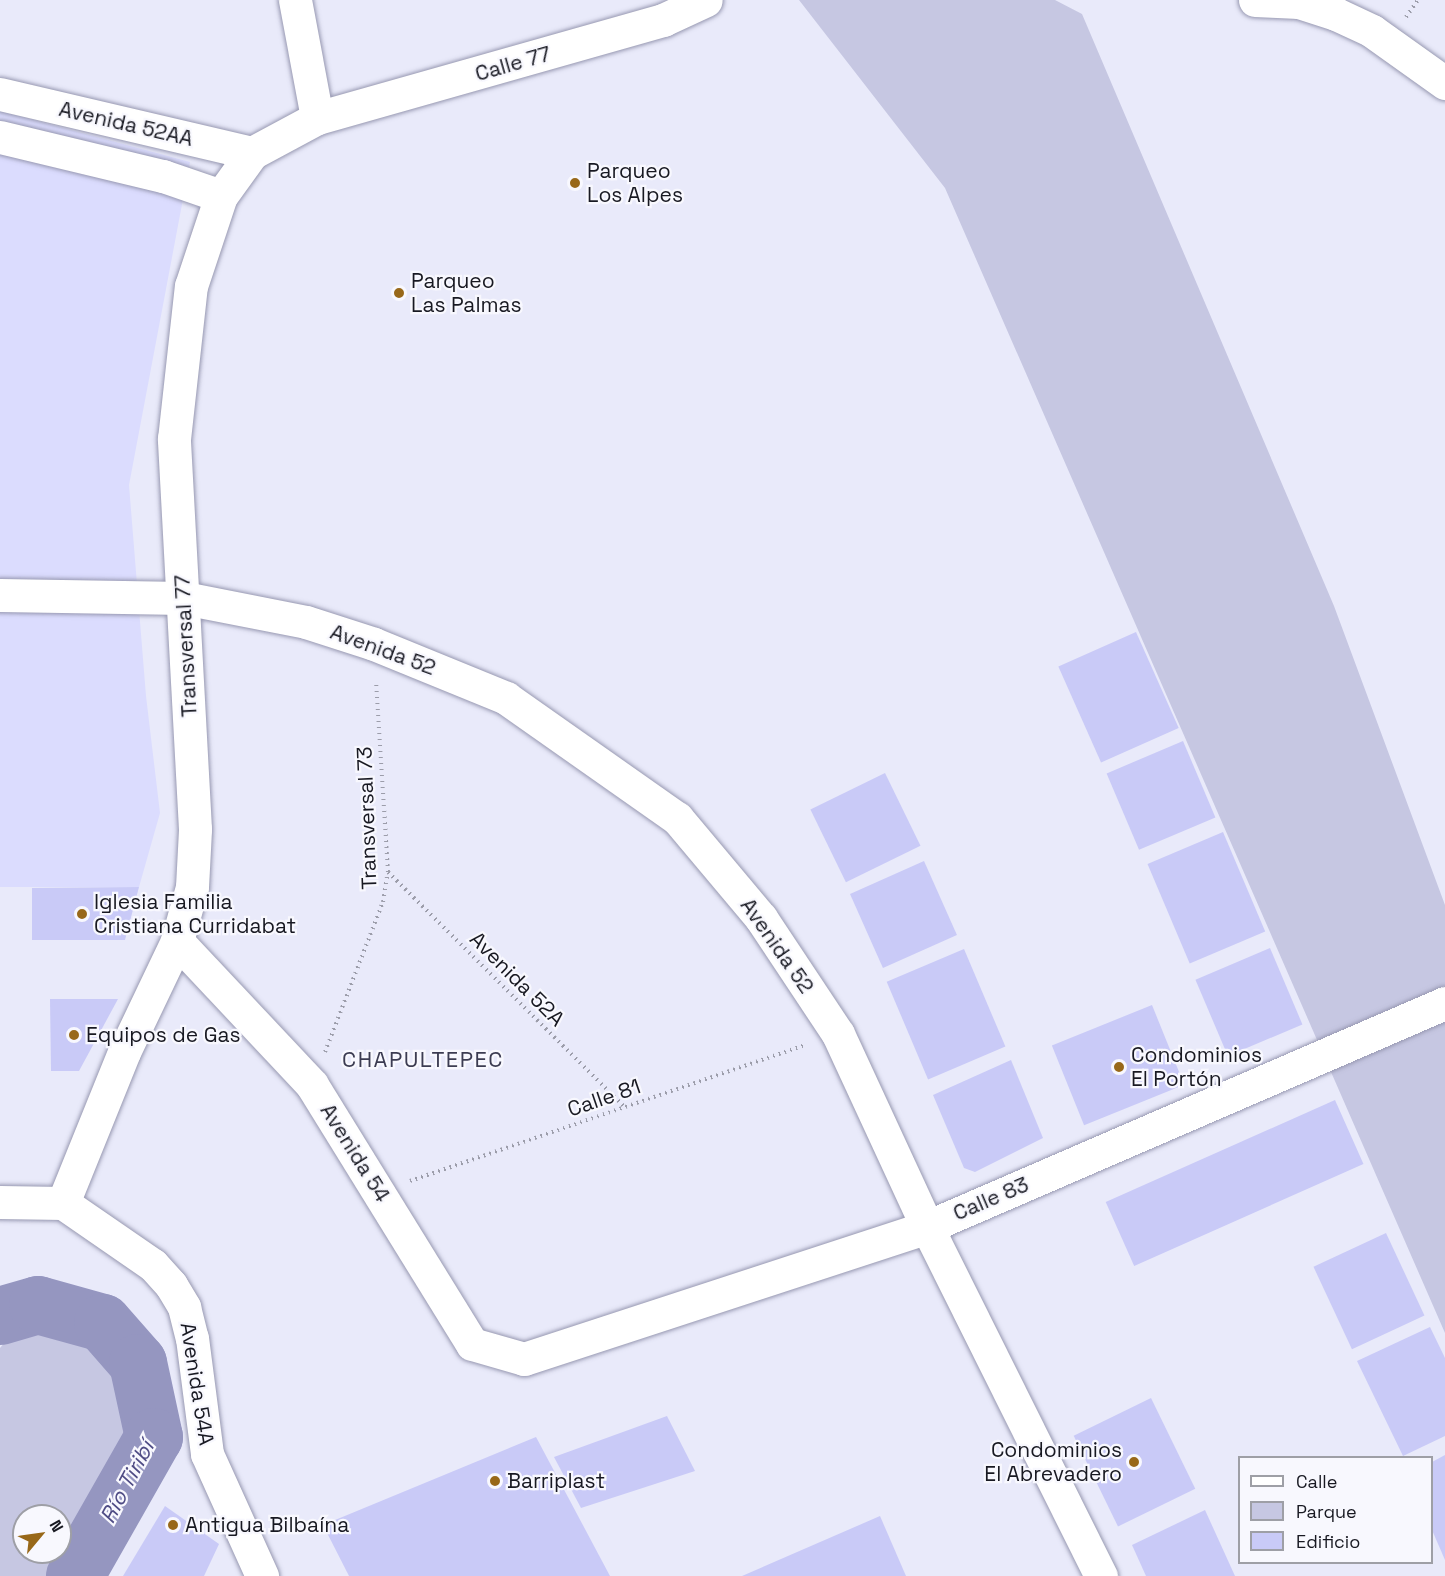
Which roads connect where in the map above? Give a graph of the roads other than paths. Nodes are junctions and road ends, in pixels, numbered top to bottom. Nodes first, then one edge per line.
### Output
1 (295, 0) edge
2 (706, 0) edge
3 (1255, 0) edge
4 (1445, 82) edge
5 (0, 94) edge
6 (317, 118) junction
7 (0, 137) edge
8 (252, 153) junction
9 (221, 196) junction
10 (0, 595) edge
11 (184, 598) junction
12 (177, 941) junction
13 (1445, 1003) edge
14 (0, 1202) edge
15 (63, 1203) junction
16 (927, 1227) junction
17 (524, 1359) joint
18 (262, 1576) edge
19 (1101, 1576) edge

1 - 6 street
2 - 6 street, Calle 77
3 - 4 street
5 - 8 street, Avenida 52AA
6 - 8 street, Transversal 77
7 - 9 street
8 - 9 street, Transversal 77
9 - 11 street, Transversal 77
10 - 11 street, Avenida 52
11 - 12 street, Transversal 77
11 - 16 street, Avenida 52
12 - 15 street, Transversal 77
12 - 17 street, Avenida 54
13 - 16 street, Calle 83
14 - 15 street
15 - 18 street, Avenida 54A
16 - 17 street, Calle 83
16 - 19 street, Avenida 52

